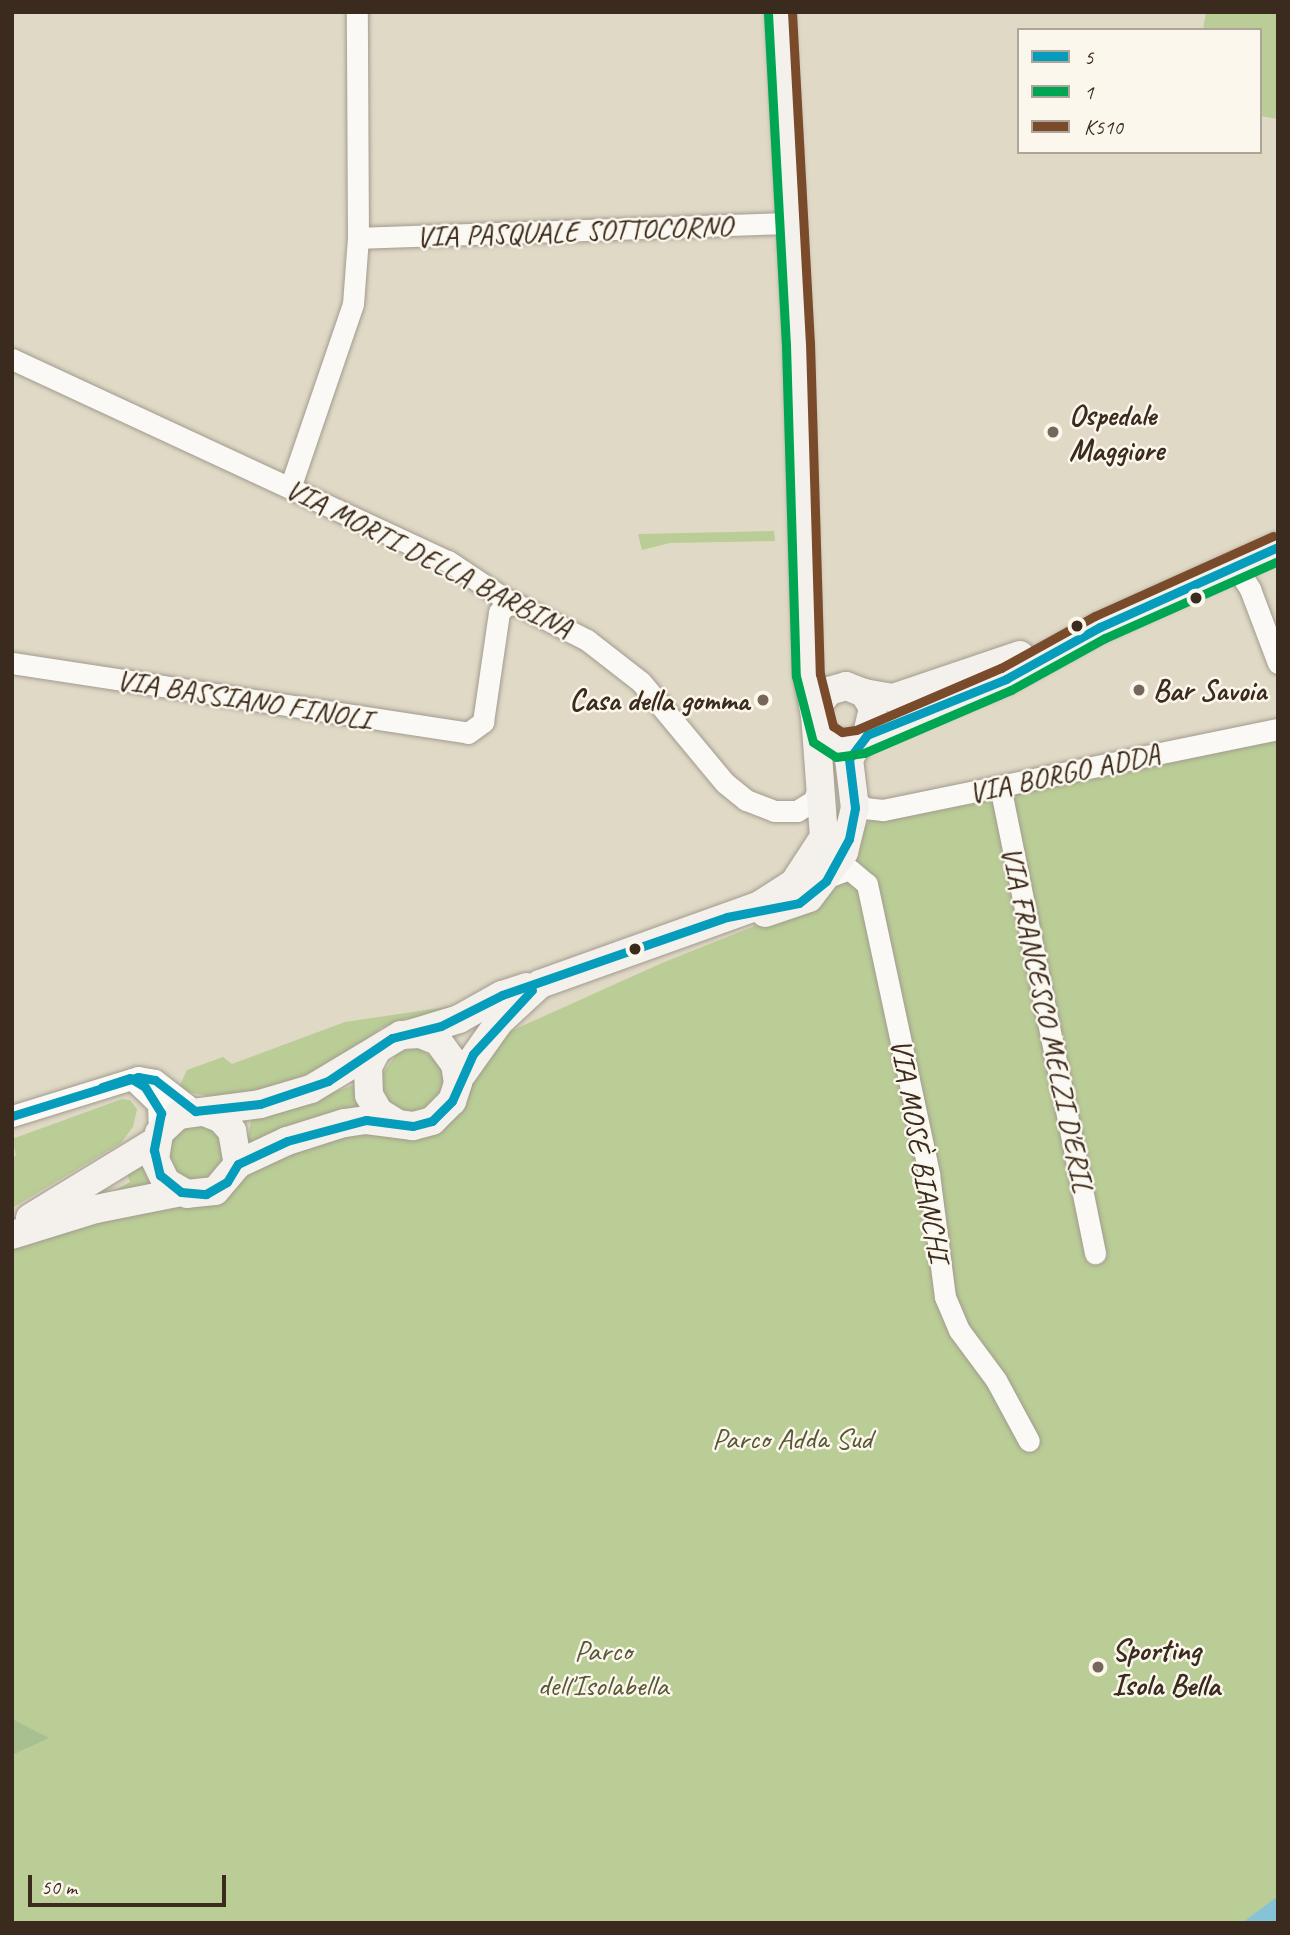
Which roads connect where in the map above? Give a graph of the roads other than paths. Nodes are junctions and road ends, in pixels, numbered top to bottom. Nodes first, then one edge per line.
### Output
1 (357, 12) edge
2 (780, 12) edge
3 (791, 223) junction
4 (358, 239) junction
5 (12, 359) edge
6 (290, 485) junction
7 (1278, 547) edge
8 (1234, 564) junction
9 (517, 605) junction
10 (807, 625) junction
11 (1089, 633) junction
12 (12, 663) edge
13 (1278, 663) edge
14 (860, 691) junction
15 (816, 720) junction
16 (1278, 729) edge
17 (863, 738) junction
18 (822, 776) junction
19 (1000, 786) junction
20 (854, 798) junction
21 (828, 877) junction
22 (727, 917) junction
23 (540, 984) junction
24 (410, 1034) junction
25 (377, 1050) junction
26 (130, 1078) junction
27 (458, 1080) junction
28 (199, 1111) junction
29 (12, 1116) edge
30 (394, 1122) junction
31 (157, 1137) junction
32 (238, 1164) junction
33 (181, 1192) junction
34 (12, 1229) edge
35 (12, 1236) edge
36 (1095, 1253) dead end
37 (1029, 1441) dead end

1 - 4 street
2 - 3 street
3 - 4 street, VIA PASQUALE SOTTOCORNO
3 - 10 street
4 - 6 street
5 - 6 street, VIA MORTI DELLA BARBINA
6 - 9 street, VIA MORTI DELLA BARBINA
7 - 8 street
8 - 11 street
8 - 13 street
9 - 12 street, VIA BASSIANO FINOLI
9 - 18 street, VIA MORTI DELLA BARBINA
10 - 14 street
10 - 15 street
11 - 14 street
11 - 17 street
14 - 15 street
14 - 17 street
15 - 17 street
15 - 18 street
16 - 19 street, VIA BORGO ADDA
17 - 20 street
18 - 22 street
19 - 20 street, VIA BORGO ADDA
19 - 36 street, VIA FRANCESCO MELZI D'ERIL
20 - 21 street
21 - 22 street
21 - 37 street, VIA MOSÈ BIANCHI
22 - 23 street
23 - 24 street
23 - 27 street
24 - 25 street
24 - 27 street
25 - 28 street
25 - 30 street
26 - 28 street
26 - 29 street
26 - 31 street
27 - 30 street
28 - 31 street
28 - 32 street
30 - 32 street
31 - 33 street
31 - 34 street
32 - 33 street
33 - 35 street

